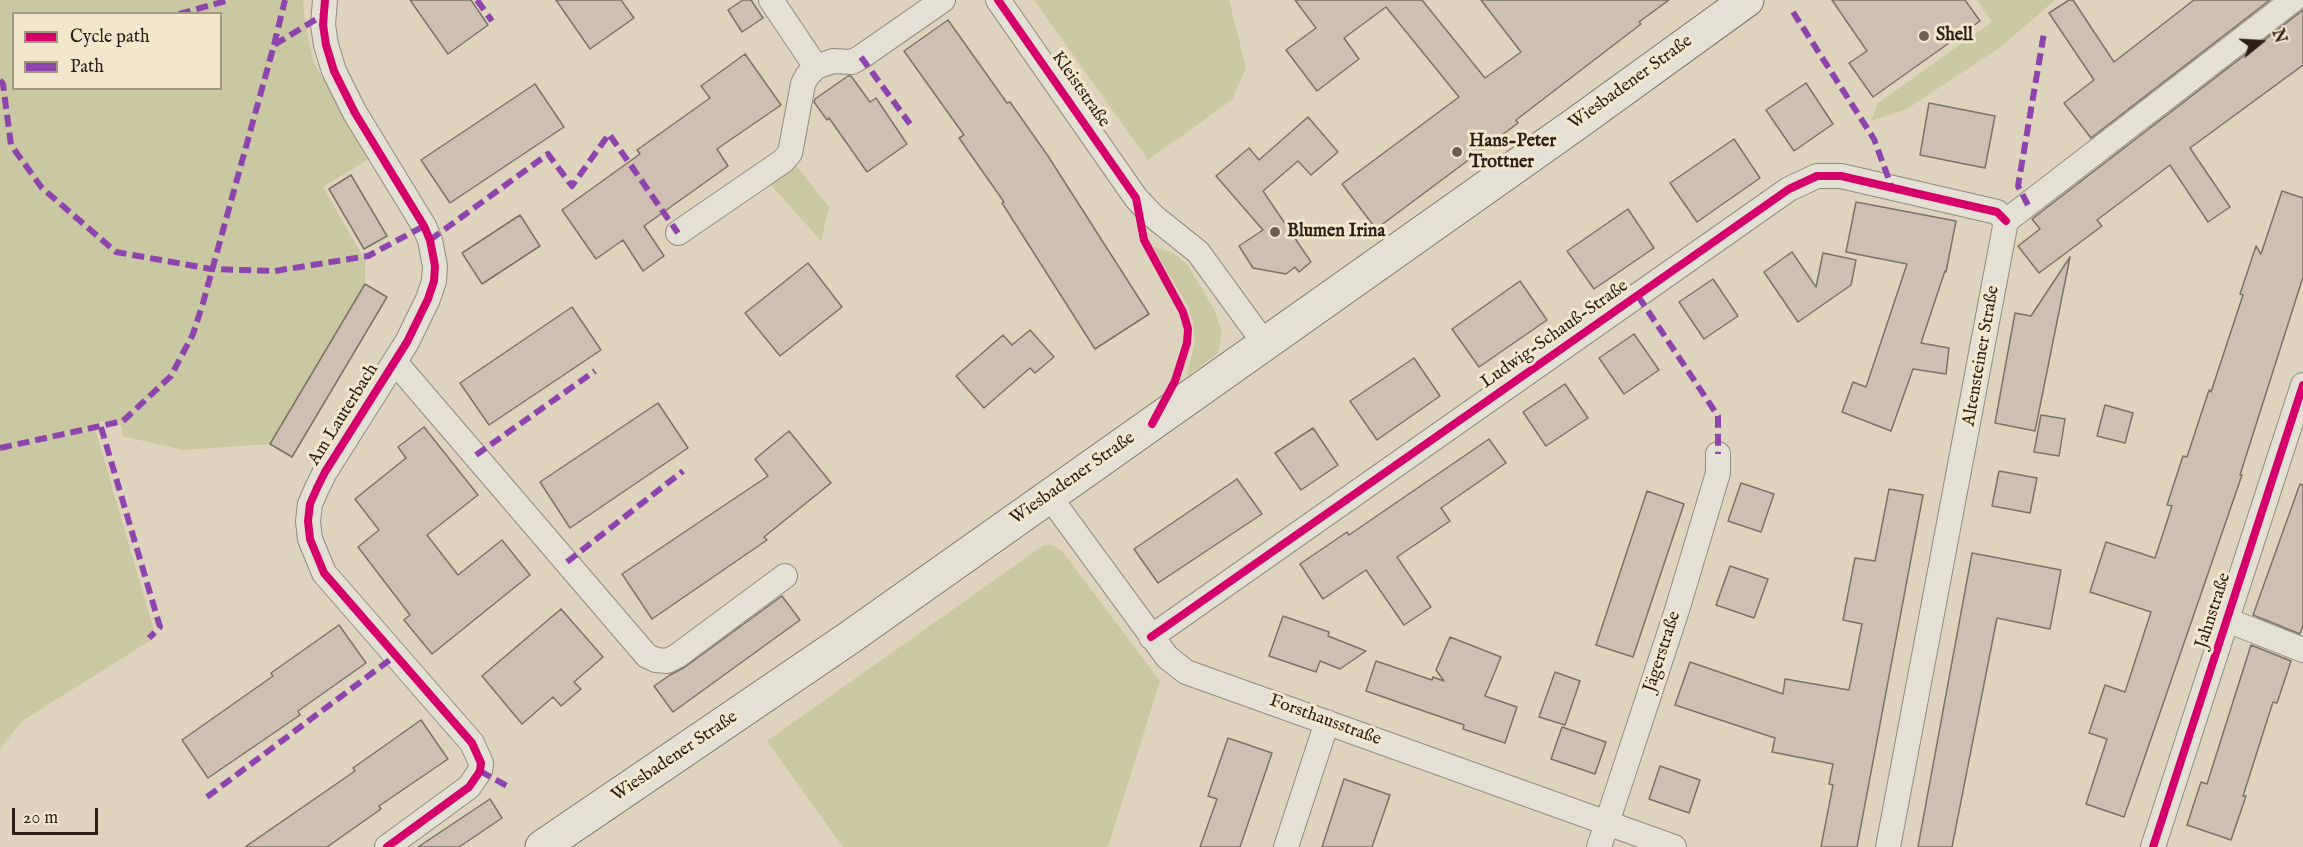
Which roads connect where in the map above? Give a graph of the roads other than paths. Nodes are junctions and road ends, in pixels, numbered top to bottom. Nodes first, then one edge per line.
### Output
1 (325, 0) edge
2 (771, 0) edge
3 (943, 0) edge
4 (998, 0) edge
5 (1747, 0) edge
6 (2293, 0) edge
7 (816, 67) junction
8 (2006, 221) junction
9 (678, 233) dead end
10 (1265, 344) junction
11 (395, 362) junction
12 (2302, 390) edge
13 (1718, 454) dead end
14 (1049, 496) junction
15 (785, 576) dead end
16 (2227, 620) junction
17 (1151, 637) junction
18 (2303, 650) edge
19 (1327, 722) junction
20 (1608, 822) junction
21 (387, 847) edge
22 (542, 847) edge
23 (1286, 847) edge
24 (1599, 847) edge
25 (1674, 847) edge
26 (1888, 847) edge
27 (2153, 847) edge

1 - 11 street, Am Lauterbach
2 - 7 street
3 - 7 street
4 - 10 street, Kleiststraße
5 - 10 main road, Wiesbadener Straße
6 - 8 street
7 - 9 street
8 - 17 street, Ludwig-Schauß-Straße
8 - 26 street, Altensteiner Straße
10 - 14 main road, Wiesbadener Straße
11 - 15 street, Am Lauterbach
11 - 21 street, Am Lauterbach
12 - 16 street, Jahnstraße
13 - 20 street, Jägerstraße
14 - 17 street, Forsthausstraße
14 - 22 main road, Wiesbadener Straße
16 - 18 street
16 - 27 street, Jahnstraße
17 - 19 street, Forsthausstraße
19 - 20 street, Forsthausstraße
19 - 23 street
20 - 24 street, Jägerstraße
20 - 25 street, Forsthausstraße

